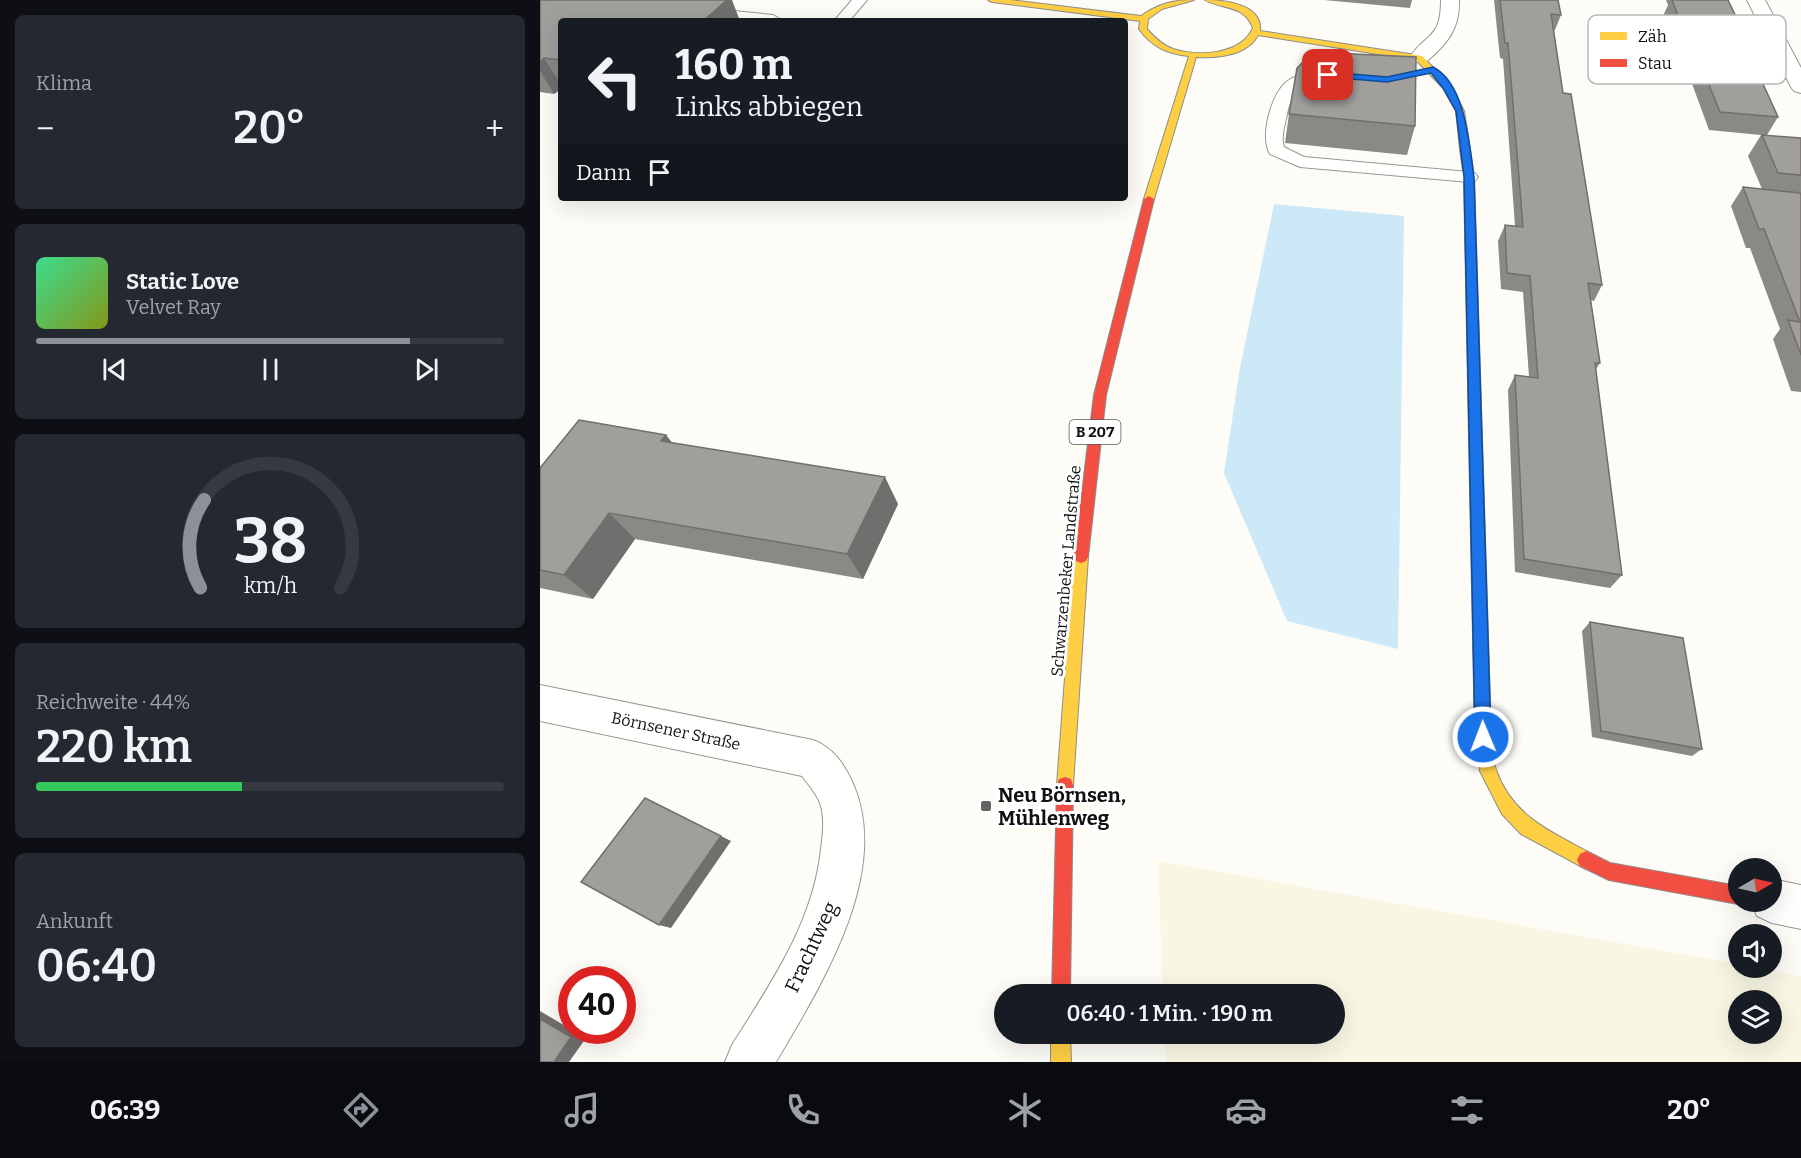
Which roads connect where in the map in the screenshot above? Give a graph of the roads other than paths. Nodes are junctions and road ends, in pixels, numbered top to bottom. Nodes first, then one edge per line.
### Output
1 (718, 0) edge
2 (860, 0) edge
3 (992, 0) edge
4 (1190, 0) edge
5 (1209, 0) edge
6 (1450, 0) edge
7 (1756, 0) edge
8 (1764, 15) edge
9 (760, 18) edge
10 (844, 18) edge
11 (1144, 19) junction
12 (1258, 33) junction
13 (1193, 55) junction
14 (1786, 58) edge
15 (1420, 67) junction
16 (1340, 76) edge
17 (1801, 87) edge
18 (1469, 177) junction
19 (540, 703) edge
20 (813, 759) joint
21 (1728, 893) edge
22 (1782, 904) edge
23 (1801, 907) edge
24 (1061, 984) edge
25 (1061, 1044) edge
26 (749, 1062) edge
27 (1061, 1062) edge

1 - 9 lane
2 - 10 lane
3 - 11 main road
4 - 11 main road
5 - 12 main road
6 - 15 street
7 - 8 street
11 - 13 main road
12 - 13 main road
12 - 15 main road
13 - 24 main road, Schwarzenbeker Landstraße / B 207
14 - 17 street
15 - 18 main road
16 - 18 lane
18 - 21 main road
19 - 20 street, Börnsener Straße
20 - 26 street, Frachtweg
22 - 23 street
25 - 27 main road

